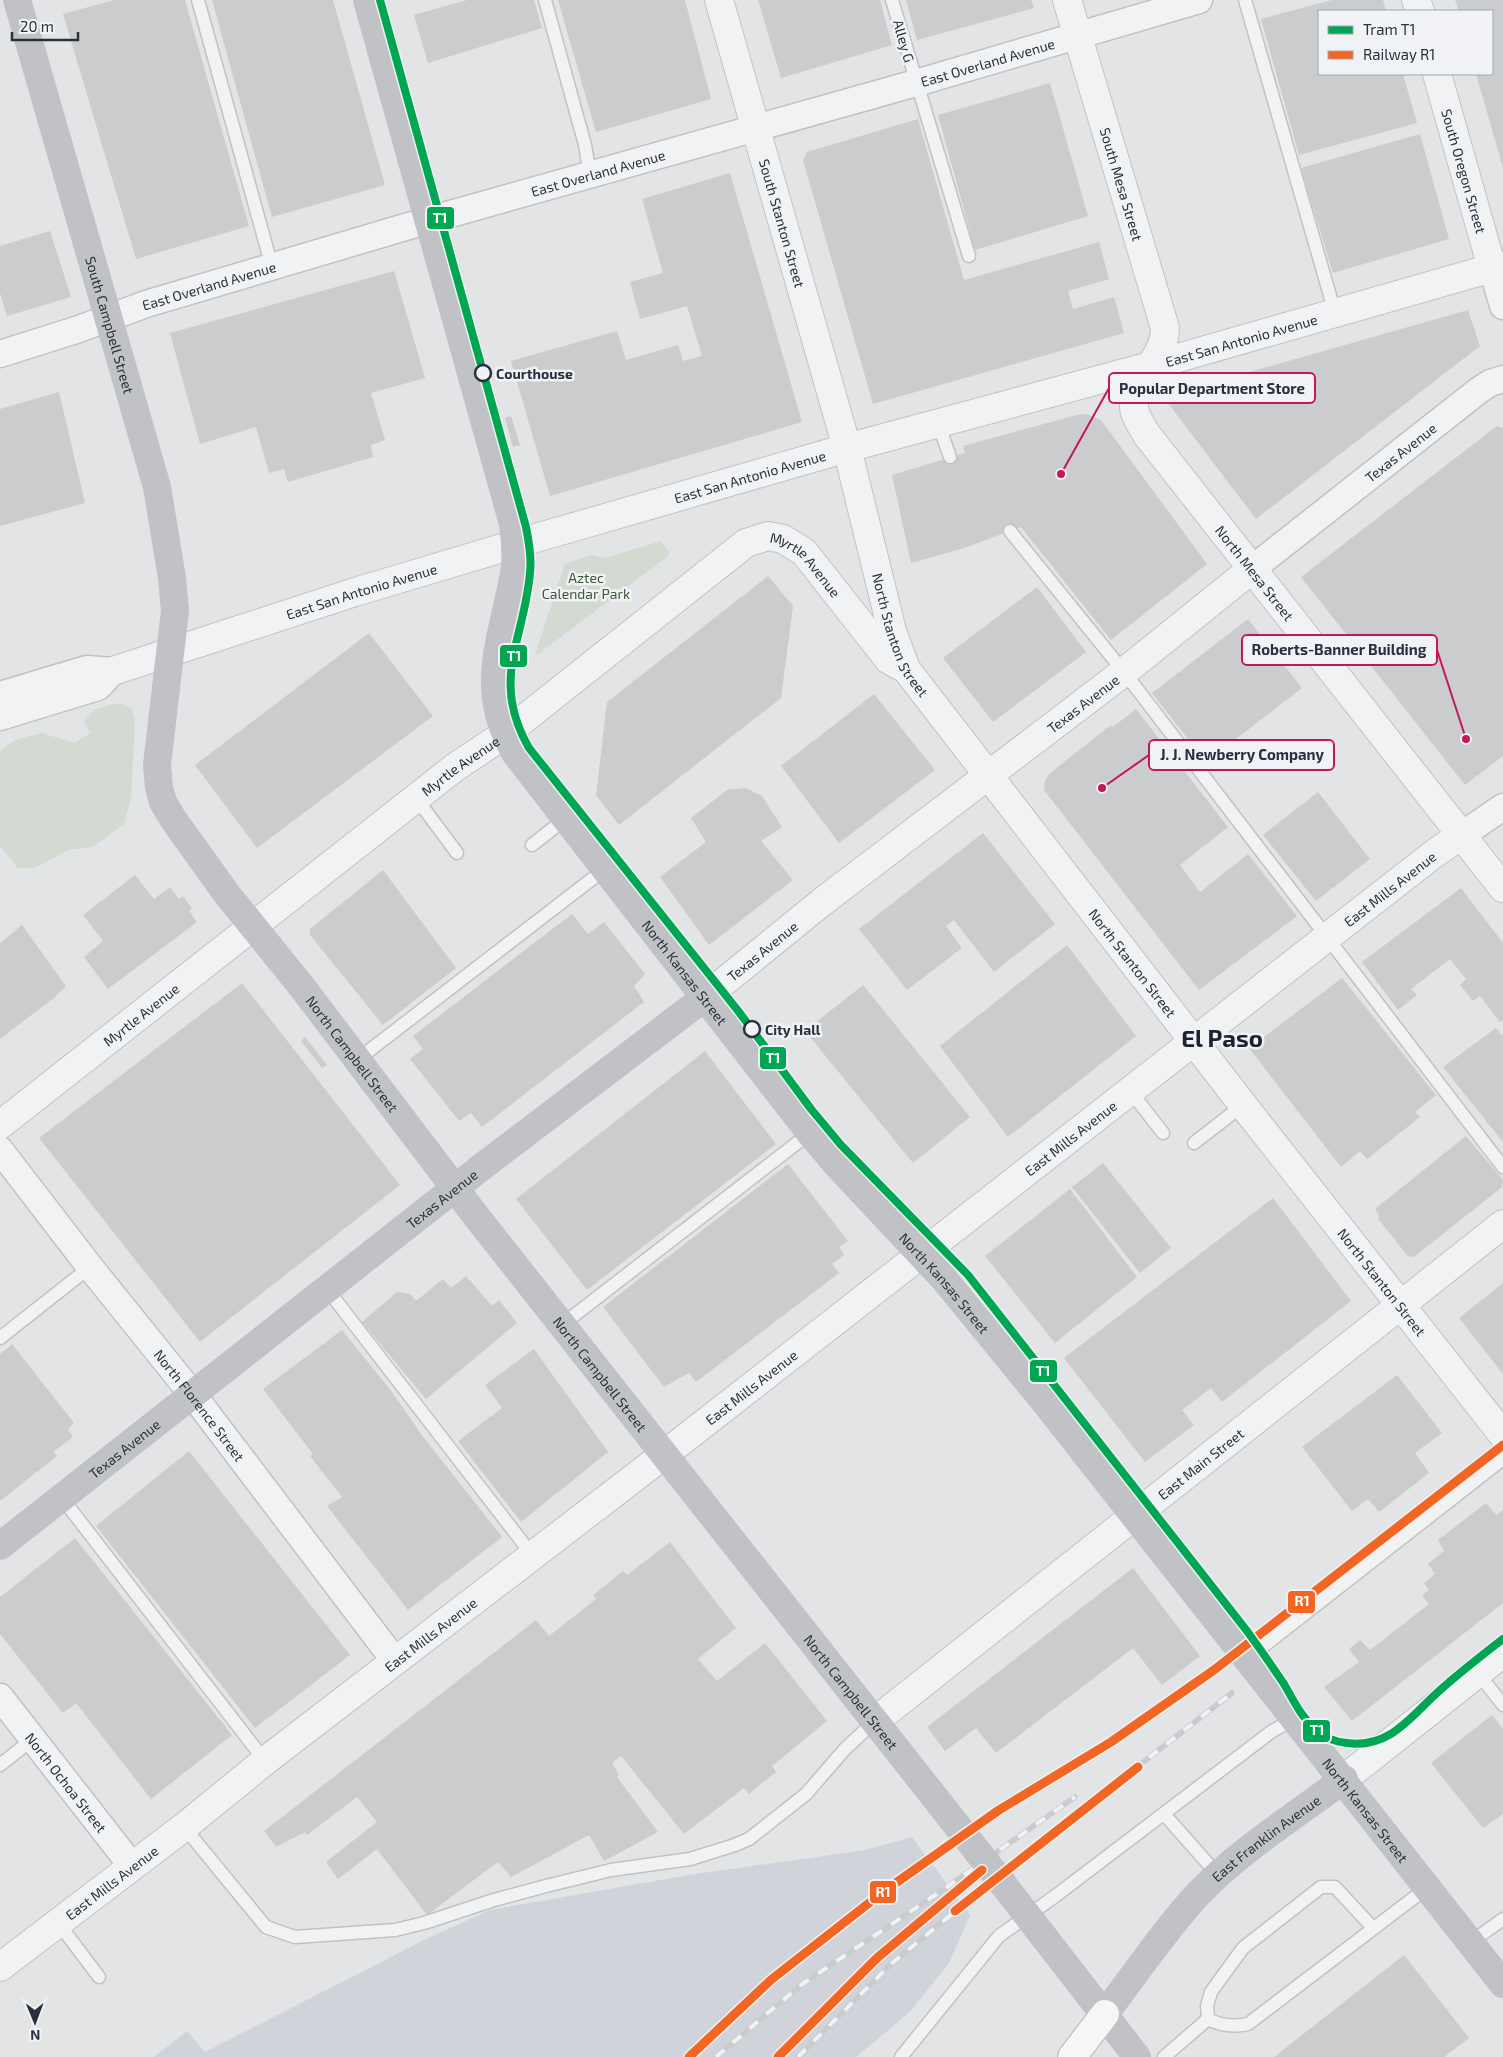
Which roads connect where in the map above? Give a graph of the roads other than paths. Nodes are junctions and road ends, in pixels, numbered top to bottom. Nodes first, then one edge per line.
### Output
1 (17, 0) edge
2 (198, 0) edge
3 (367, 0) edge
4 (545, 0) edge
5 (719, 0) edge
6 (892, 0) edge
7 (1067, 0) edge
8 (1199, 0) edge
9 (1245, 0) edge
10 (1077, 34) junction
11 (1437, 75) edge
12 (916, 83) junction
13 (756, 128) junction
14 (590, 175) junction
15 (429, 220) junction
16 (969, 256) dead end
17 (272, 266) junction
18 (1497, 266) edge
19 (1503, 306) edge
20 (1335, 313) junction
21 (109, 319) junction
22 (0, 354) edge
23 (1150, 366) junction
24 (1503, 379) edge
25 (938, 423) junction
26 (847, 448) junction
27 (950, 457) dead end
28 (1010, 531) dead end
29 (516, 545) junction
30 (1252, 569) junction
31 (170, 654) junction
32 (906, 670) junction
33 (114, 672) junction
34 (1124, 672) junction
35 (0, 695) edge
36 (0, 716) edge
37 (505, 734) junction
38 (987, 775) junction
39 (416, 798) junction
40 (1503, 807) edge
41 (565, 819) junction
42 (1462, 835) junction
43 (532, 845) dead end
44 (457, 854) dead end
45 (605, 869) junction
46 (1503, 888) edge
47 (252, 926) junction
48 (1328, 937) junction
49 (704, 998) junction
50 (1194, 1042) junction
51 (357, 1060) junction
52 (1131, 1092) junction
53 (1243, 1105) junction
54 (0, 1125) edge
55 (810, 1133) junction
56 (1163, 1133) dead end
57 (1194, 1142) dead end
58 (0, 1150) edge
59 (1503, 1167) edge
60 (455, 1188) junction
61 (1503, 1224) edge
62 (921, 1254) junction
63 (90, 1267) junction
64 (327, 1289) junction
65 (1399, 1305) junction
66 (563, 1324) junction
67 (0, 1338) edge
68 (193, 1395) junction
69 (1503, 1435) edge
70 (665, 1454) junction
71 (1503, 1459) edge
72 (62, 1498) junction
73 (1134, 1517) junction
74 (0, 1546) edge
75 (533, 1556) junction
76 (1503, 1653) edge
77 (1247, 1658) junction
78 (395, 1661) junction
79 (1478, 1673) junction
80 (0, 1697) edge
81 (1503, 1705) edge
82 (1295, 1718) junction
83 (875, 1721) junction
84 (32, 1739) junction
85 (265, 1761) junction
86 (0, 1765) edge
87 (1344, 1779) junction
88 (1164, 1814) junction
89 (184, 1827) junction
90 (132, 1866) junction
91 (1218, 1875) junction
92 (1428, 1887) junction
93 (1027, 1915) junction
94 (1503, 1918) edge
95 (58, 1924) junction
96 (1373, 1928) junction
97 (1471, 1942) junction
98 (0, 1967) edge
99 (99, 1977) dead end
100 (1503, 1984) edge
101 (1105, 2014) junction
102 (1208, 2019) junction
103 (901, 2057) edge
104 (1072, 2057) edge
105 (1137, 2057) edge
106 (1164, 2057) edge

1 - 21 main road, South Campbell Street
2 - 17 lane
3 - 15 main road, North Kansas Street
4 - 14 lane
5 - 13 street, South Stanton Street
6 - 12 lane, Alley G
7 - 10 street, South Mesa Street
8 - 10 street, East Overland Avenue
9 - 20 lane
10 - 12 street, East Overland Avenue
10 - 23 street, South Mesa Street
11 - 18 street, South Oregon Street
12 - 13 street, East Overland Avenue
12 - 16 lane, Alley G
13 - 14 street, East Overland Avenue
13 - 26 street, South Stanton Street
14 - 15 street, East Overland Avenue
15 - 17 street, East Overland Avenue
15 - 29 main road, North Kansas Street
17 - 21 street, East Overland Avenue
18 - 19 street
18 - 20 street, East San Antonio Avenue
20 - 23 street, East San Antonio Avenue
21 - 22 street, East Overland Avenue
21 - 31 main road, South Campbell Street
23 - 25 street, East San Antonio Avenue
23 - 30 street, North Mesa Street
24 - 30 street, Texas Avenue
25 - 26 street, East San Antonio Avenue
25 - 27 lane
26 - 29 street, East San Antonio Avenue
26 - 32 street, North Stanton Street
28 - 34 lane
29 - 31 street, East San Antonio Avenue
29 - 37 main road, North Kansas Street
30 - 34 street, Texas Avenue
30 - 42 street, North Mesa Street
31 - 33 street, East San Antonio Avenue
31 - 47 main road, North Campbell Street
32 - 37 street, Myrtle Avenue
32 - 38 street, North Stanton Street
33 - 35 street, East San Antonio Avenue
33 - 36 street
34 - 38 street, Texas Avenue
34 - 48 lane
37 - 39 street, Myrtle Avenue
37 - 41 main road, North Kansas Street
38 - 49 street, Texas Avenue
38 - 50 street, North Stanton Street
39 - 44 lane
39 - 47 street, Myrtle Avenue
40 - 42 street, East Mills Avenue
41 - 43 lane
41 - 45 main road, North Kansas Street
42 - 46 street, North Mesa Street
42 - 48 street, East Mills Avenue
45 - 49 main road, North Kansas Street
45 - 51 lane
47 - 51 main road, North Campbell Street
47 - 54 street, Myrtle Avenue
48 - 50 street, East Mills Avenue
48 - 59 lane
49 - 55 main road, North Kansas Street
49 - 60 main road, Texas Avenue
50 - 52 street, East Mills Avenue
50 - 53 street, North Stanton Street
51 - 60 main road, North Campbell Street
52 - 56 lane
52 - 62 street, East Mills Avenue
53 - 57 lane
53 - 65 street, North Stanton Street
55 - 62 main road, North Kansas Street
55 - 66 lane
58 - 63 street, North Florence Street
60 - 64 main road, Texas Avenue
60 - 66 main road, North Campbell Street
61 - 65 street, East Main Street
62 - 70 street, East Mills Avenue
62 - 73 main road, North Kansas Street
63 - 67 lane
63 - 68 street, North Florence Street
64 - 68 main road, Texas Avenue
64 - 75 lane
65 - 69 street, North Stanton Street
65 - 73 street, East Main Street
66 - 70 main road, North Campbell Street
68 - 72 main road, Texas Avenue
68 - 78 street, North Florence Street
70 - 75 street, East Mills Avenue
70 - 83 main road, North Campbell Street
71 - 77 lane
72 - 74 main road, Texas Avenue
72 - 85 lane
73 - 77 main road, North Kansas Street
73 - 83 street, East Main Street
75 - 78 street, East Mills Avenue
76 - 79 street, East Franklin Avenue
77 - 82 main road, North Kansas Street
78 - 85 street, East Mills Avenue
79 - 81 lane
79 - 87 street, East Franklin Avenue
80 - 84 street, North Ochoa Street
82 - 87 main road, North Kansas Street
82 - 88 lane
83 - 89 lane
83 - 93 main road, North Campbell Street, bridge
84 - 86 lane
84 - 90 street, North Ochoa Street
85 - 89 street, East Mills Avenue
87 - 91 main road, East Franklin Avenue
87 - 92 main road, North Kansas Street
88 - 91 lane
88 - 93 lane
89 - 90 street, East Mills Avenue
90 - 95 street, East Mills Avenue
91 - 101 main road, East Franklin Avenue
92 - 96 lane
92 - 97 main road, North Kansas Street
93 - 101 main road, North Campbell Street
93 - 103 lane
94 - 97 lane
95 - 98 street, East Mills Avenue
95 - 99 lane
96 - 102 lane
96 - 102 lane
97 - 100 main road, North Kansas Street
101 - 104 highway
101 - 105 main road, North Campbell Street
102 - 106 lane

